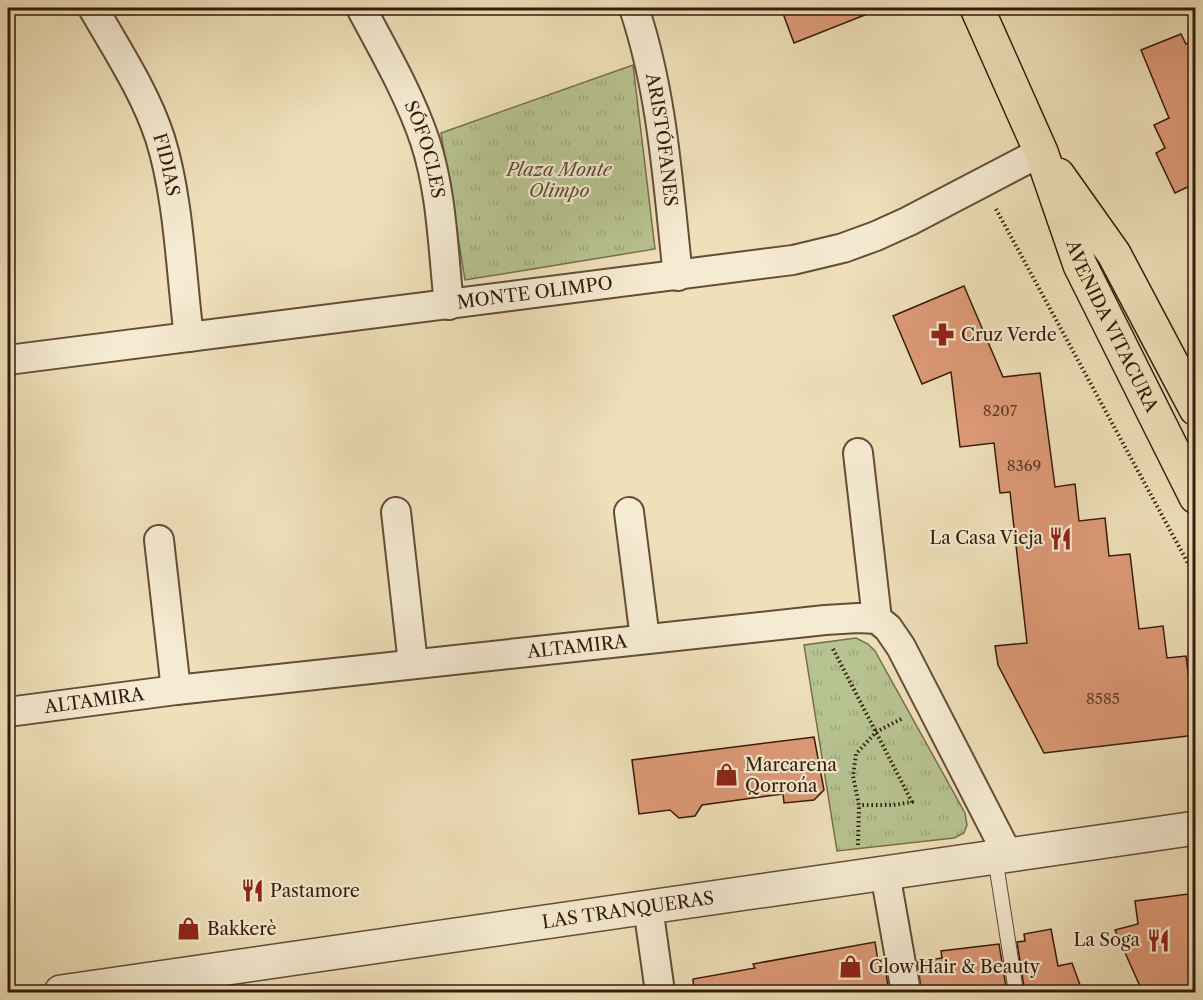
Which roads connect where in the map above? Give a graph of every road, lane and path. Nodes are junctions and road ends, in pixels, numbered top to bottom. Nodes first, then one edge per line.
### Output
1 (93, 8) edge
2 (361, 8) edge
3 (634, 8) edge
4 (977, 8) edge
5 (1041, 152) junction
6 (982, 183) junction
7 (678, 276) junction
8 (448, 305) junction
9 (189, 337) junction
10 (8, 360) edge
11 (1196, 409) edge
12 (858, 453) dead end
13 (1196, 497) edge
14 (396, 512) dead end
15 (629, 512) dead end
16 (159, 540) dead end
17 (1196, 578) edge
18 (877, 619) junction
19 (825, 620) junction
20 (645, 639) junction
21 (413, 664) junction
22 (176, 690) junction
23 (930, 704) junction
24 (8, 712) edge
25 (876, 732) junction
26 (1196, 828) edge
27 (1001, 856) junction
28 (885, 873) junction
29 (648, 907) junction
30 (61, 993) edge
31 (660, 993) edge
32 (906, 993) edge
33 (1016, 993) edge

1 - 9 street, FIDIAS
2 - 8 street, SÓFOCLES
3 - 7 street, ARISTÓFANES
4 - 5 main road, AVENIDA VITACURA
5 - 6 street, MONTE OLIMPO
5 - 11 main road, AVENIDA VITACURA
5 - 13 main road, AVENIDA VITACURA
6 - 7 street, MONTE OLIMPO
6 - 17 path
7 - 8 street, MONTE OLIMPO
8 - 9 street, MONTE OLIMPO
9 - 10 street, MONTE OLIMPO
12 - 18 street
14 - 21 street
15 - 20 street
16 - 22 street
18 - 19 street, ALTAMIRA
18 - 23 street
19 - 20 street, ALTAMIRA
19 - 25 path
20 - 21 street, ALTAMIRA
21 - 22 street, ALTAMIRA
22 - 24 street, ALTAMIRA
23 - 25 path
23 - 27 street
25 - 25 path
26 - 27 street, LAS TRANQUERAS
27 - 28 street, LAS TRANQUERAS
27 - 33 lane
28 - 29 street, LAS TRANQUERAS
28 - 32 street
29 - 30 street, LAS TRANQUERAS
29 - 31 street

